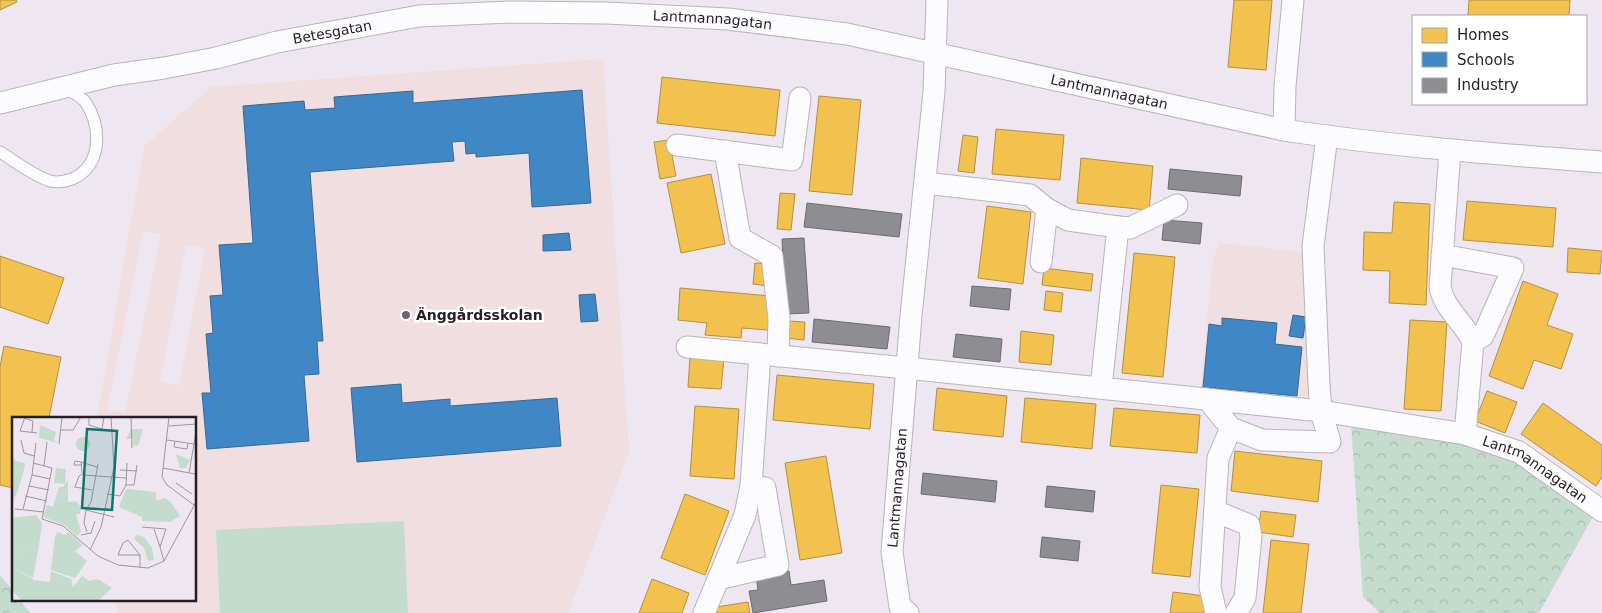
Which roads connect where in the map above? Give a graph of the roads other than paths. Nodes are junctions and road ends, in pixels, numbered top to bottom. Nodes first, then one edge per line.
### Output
1 (937, 0) edge
2 (1293, 0) edge
3 (606, 13) joint
4 (936, 54) junction
5 (64, 87) junction
6 (800, 98) dead end
7 (0, 103) edge
8 (1284, 130) junction
9 (1327, 136) junction
10 (677, 145) dead end
11 (1450, 150) junction
12 (725, 151) junction
13 (0, 152) edge
14 (1602, 162) edge
15 (925, 183) junction
16 (1177, 206) dead end
17 (1046, 209) junction
18 (1118, 227) junction
19 (1442, 256) junction
20 (1041, 262) dead end
21 (1473, 342) junction
22 (688, 347) dead end
23 (769, 355) junction
24 (906, 368) junction
25 (1100, 388) junction
26 (1207, 399) junction
27 (1321, 411) junction
28 (1231, 428) junction
29 (1465, 434) junction
30 (751, 486) junction
31 (1215, 511) junction
32 (1602, 511) edge
33 (718, 579) junction
34 (903, 611) edge
35 (704, 613) edge
36 (1216, 613) edge
37 (1236, 613) edge

1 - 4 street, Lantmannagatan
2 - 8 street
3 - 4 street, Lantmannagatan
3 - 5 street, Betesgatan
4 - 8 street, Lantmannagatan
4 - 15 street, Lantmannagatan
5 - 7 street, Betesgatan
5 - 13 lane
6 - 12 street
8 - 9 street, Lantmannagatan
9 - 11 street, Lantmannagatan
9 - 27 street
10 - 12 street
11 - 14 street, Lantmannagatan
11 - 19 street
12 - 23 street
15 - 17 street
15 - 24 street, Lantmannagatan
16 - 18 street
17 - 18 street
17 - 20 street
18 - 25 street
19 - 21 street
19 - 21 street
21 - 29 street, Lantmannagatan
22 - 23 street, Lantmannagatan
23 - 24 street, Lantmannagatan
23 - 30 street
24 - 25 street, Lantmannagatan
24 - 34 street, Lantmannagatan
25 - 26 street, Lantmannagatan
26 - 27 street, Lantmannagatan
26 - 28 street
27 - 28 street
27 - 29 street, Lantmannagatan
28 - 31 street
29 - 32 street, Lantmannagatan
30 - 33 street
30 - 33 street
31 - 36 street
31 - 37 street
33 - 35 street

